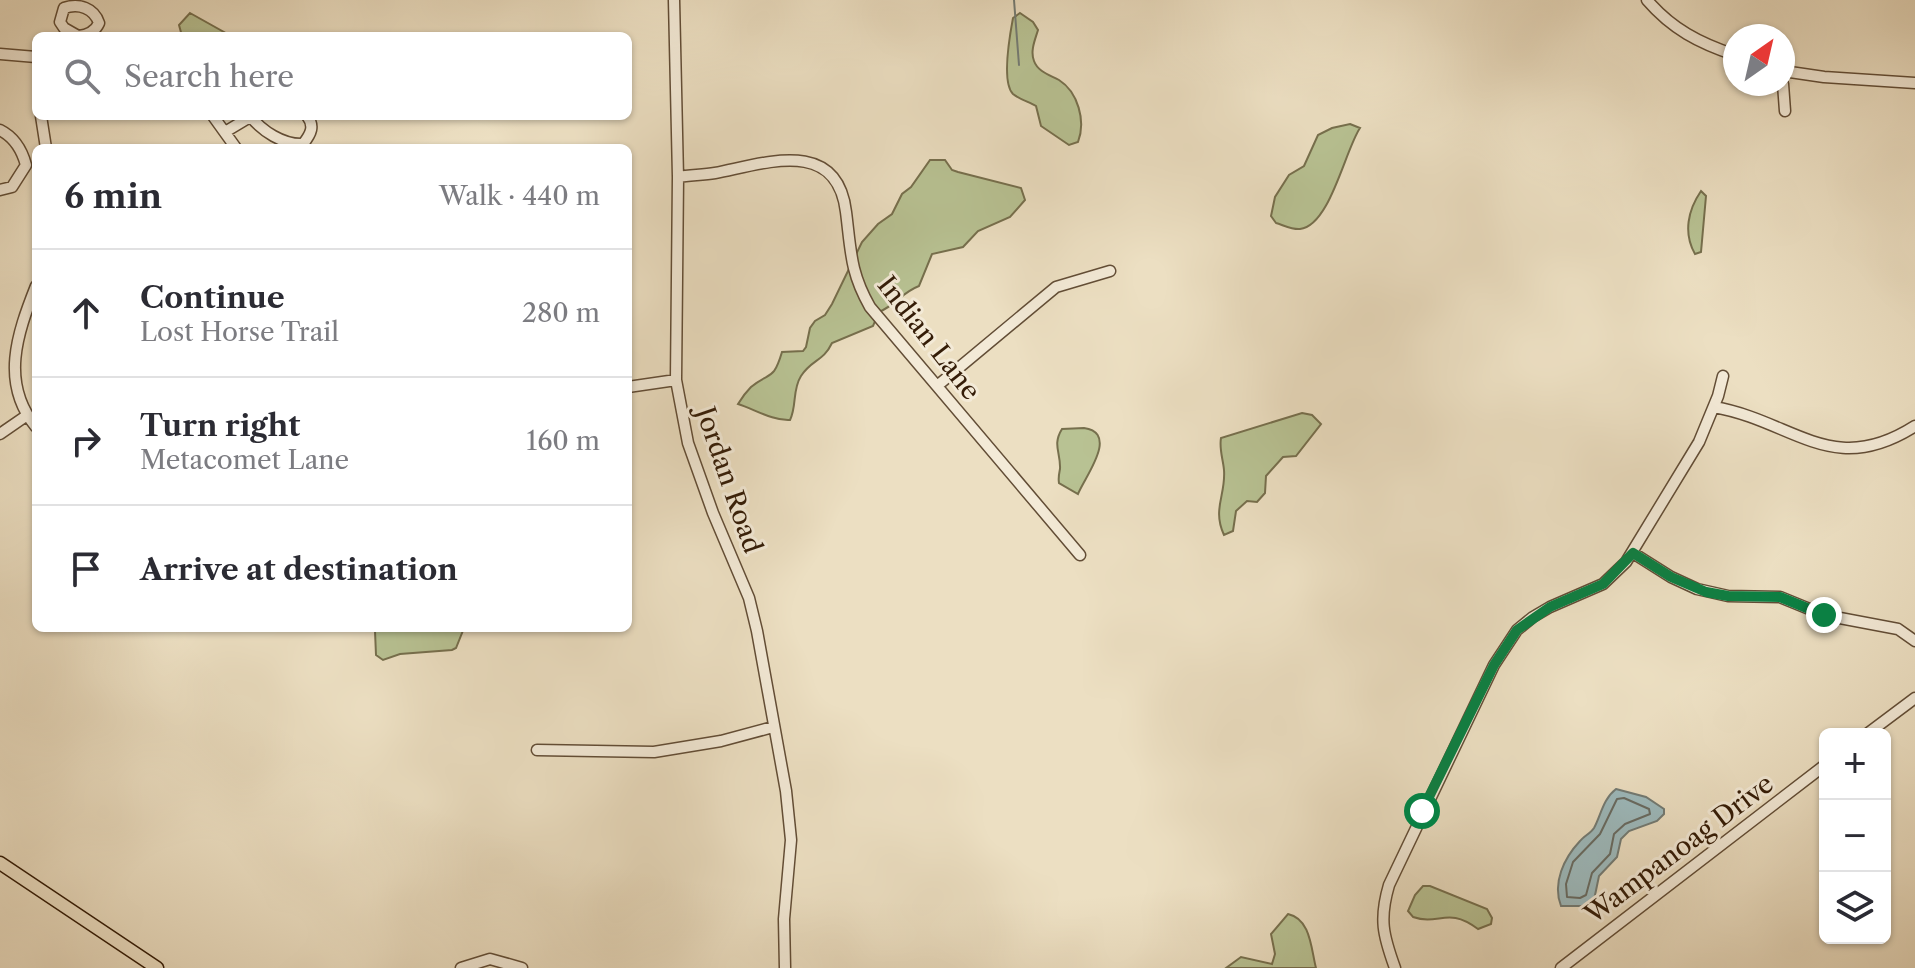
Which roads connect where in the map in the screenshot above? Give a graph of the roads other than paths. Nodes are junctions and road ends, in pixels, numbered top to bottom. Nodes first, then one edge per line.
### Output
1 (674, 0) edge
2 (1647, 0) edge
3 (1723, 50) edge
4 (0, 54) edge
5 (32, 57) edge
6 (1795, 73) edge
7 (1915, 83) edge
8 (1784, 96) edge
9 (1785, 111) dead end
10 (42, 120) edge
11 (216, 120) edge
12 (244, 120) edge
13 (254, 120) edge
14 (309, 120) edge
15 (0, 130) edge
16 (225, 132) junction
17 (45, 144) edge
18 (233, 144) edge
19 (297, 144) edge
20 (303, 144) edge
21 (31, 165) edge
22 (678, 177) junction
23 (0, 190) edge
24 (1110, 271) dead end
25 (32, 295) edge
26 (1723, 376) dead end
27 (676, 380) junction
28 (632, 386) edge
29 (937, 386) junction
30 (1714, 407) junction
31 (26, 416) junction
32 (32, 423) edge
33 (1915, 426) edge
34 (0, 434) edge
35 (1633, 553) junction
36 (1080, 555) dead end
37 (1915, 641) edge
38 (1915, 698) edge
39 (773, 727) junction
40 (1875, 728) edge
41 (537, 750) dead end
42 (1819, 770) edge
43 (0, 863) edge
44 (157, 968) edge
45 (461, 968) edge
46 (522, 968) edge
47 (785, 968) edge
48 (1395, 968) edge
49 (1561, 968) edge

1 - 22 street, Jordan Road
2 - 3 street
4 - 5 street
6 - 7 street
8 - 9 street
10 - 17 street
11 - 16 street
12 - 16 street
13 - 19 street
14 - 20 street
15 - 21 street
16 - 18 street
21 - 23 street
22 - 27 street, Jordan Road
22 - 29 street, Indian Lane
24 - 29 street
25 - 31 street
26 - 30 street
27 - 28 street
27 - 39 street, Jordan Road
29 - 36 street, Indian Lane
30 - 33 street
30 - 35 street
31 - 32 street
31 - 34 street
35 - 37 street
35 - 48 street
38 - 40 street
39 - 41 street
39 - 47 street, Jordan Road
42 - 49 street, Wampanoag Drive
43 - 44 main road
45 - 46 street

